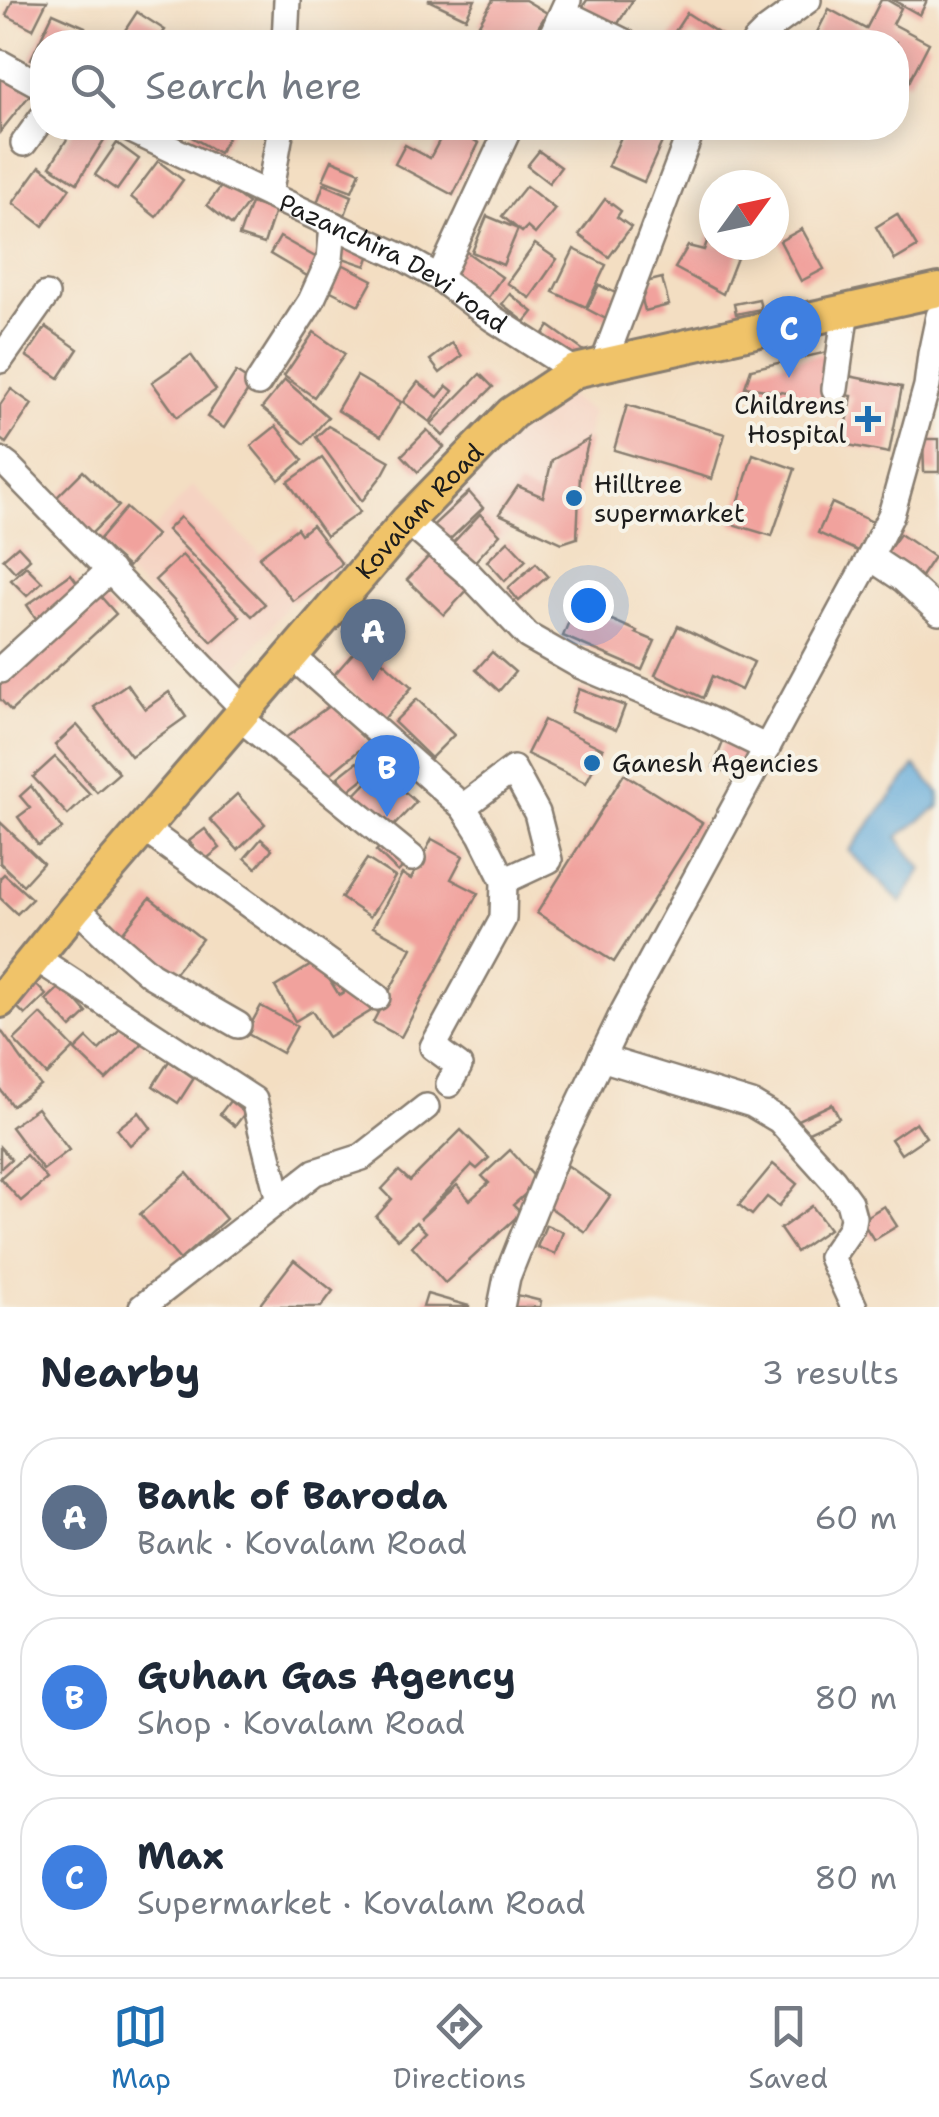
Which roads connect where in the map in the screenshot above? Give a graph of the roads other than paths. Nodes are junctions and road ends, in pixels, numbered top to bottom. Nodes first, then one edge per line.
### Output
1 (287, 0) edge
2 (808, 0) edge
3 (566, 6) edge
4 (286, 30) edge
5 (555, 30) edge
6 (605, 30) edge
7 (767, 30) edge
8 (0, 63) edge
9 (30, 79) edge
10 (30, 135) edge
11 (154, 140) edge
12 (279, 140) edge
13 (503, 140) edge
14 (687, 140) edge
15 (24, 143) dead end
16 (269, 194) junction
17 (333, 225) junction
18 (439, 278) junction
19 (939, 290) edge
20 (46, 295) dead end
21 (846, 309) junction
22 (939, 316) edge
23 (0, 360) edge
24 (589, 367) junction
25 (258, 384) dead end
26 (835, 389) dead end
27 (0, 460) edge
28 (406, 521) junction
29 (870, 557) junction
30 (110, 570) junction
31 (939, 612) edge
32 (292, 656) junction
33 (0, 670) edge
34 (242, 714) junction
35 (767, 748) junction
36 (463, 806) junction
37 (144, 828) junction
38 (412, 858) dead end
39 (504, 880) junction
40 (76, 907) junction
41 (36, 958) junction
42 (377, 998) dead end
43 (0, 1000) edge
44 (238, 1024) dead end
45 (601, 1058) junction
46 (449, 1084) dead end
47 (426, 1107) dead end
48 (279, 1200) junction
49 (142, 1307) edge
50 (501, 1307) edge
51 (854, 1307) edge

1 - 4 street
2 - 7 street
3 - 5 street
3 - 6 street
8 - 9 street
10 - 15 street
11 - 16 street
12 - 16 street, Pazanchira Devi road
13 - 18 street
14 - 24 street
16 - 17 street, Pazanchira Devi road
17 - 18 street, Pazanchira Devi road
17 - 25 street
18 - 24 street, Pazanchira Devi road
19 - 21 main road, Kovalam Road
20 - 23 street
21 - 24 main road, Kovalam Road
21 - 26 street
22 - 29 street
24 - 28 main road, Kovalam Road
27 - 30 street
28 - 32 main road, Kovalam Road
28 - 35 street
29 - 31 street
29 - 35 street
30 - 33 street
30 - 34 street
32 - 34 main road, Kovalam Road
32 - 36 street
34 - 37 main road, Kovalam Road
34 - 38 street
35 - 45 street
36 - 39 street
36 - 39 street
37 - 40 main road, Kovalam Road
37 - 42 street
39 - 46 street
40 - 41 main road, Kovalam Road
40 - 44 street
41 - 43 main road, Kovalam Road
41 - 48 street
45 - 50 street
45 - 51 street
47 - 48 street
48 - 49 street

